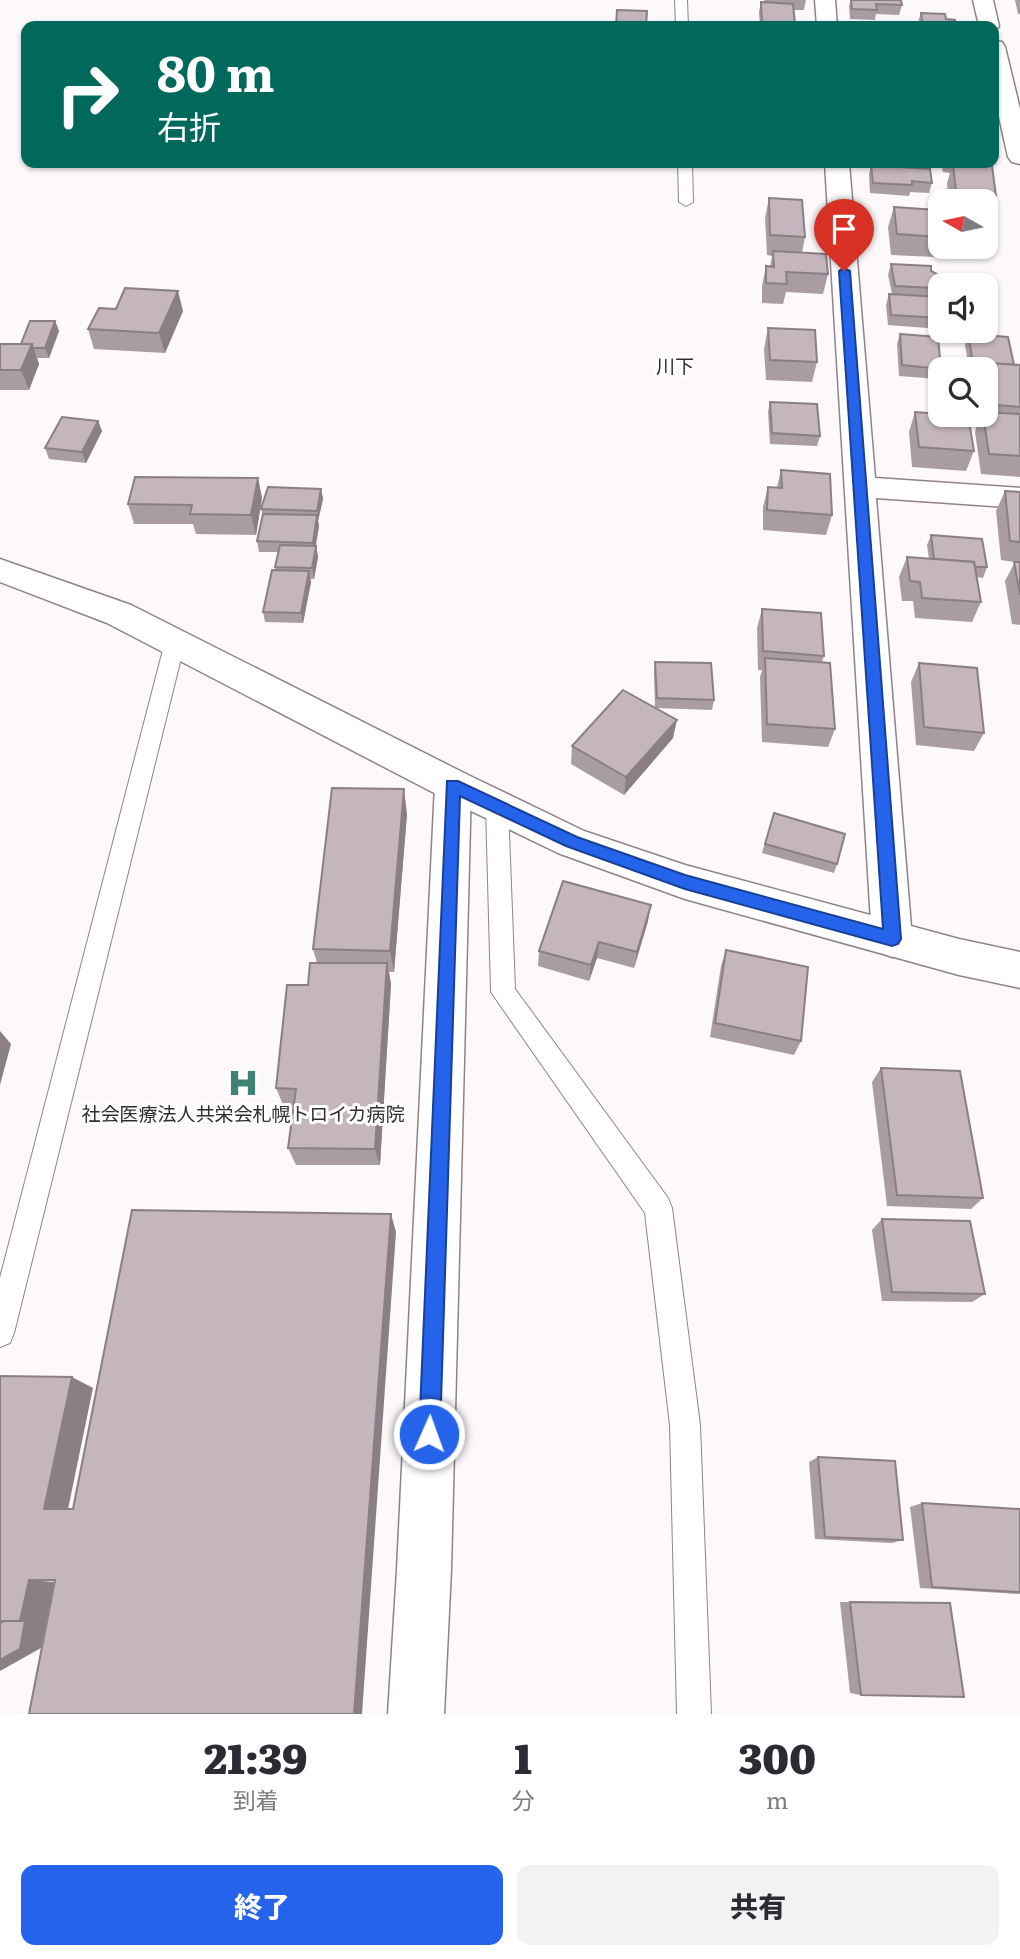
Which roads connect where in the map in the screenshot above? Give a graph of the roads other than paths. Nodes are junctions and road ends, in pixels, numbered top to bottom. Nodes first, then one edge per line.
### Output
1 (681, 0) edge
2 (825, 0) edge
3 (983, 0) edge
4 (682, 21) edge
5 (827, 21) edge
6 (988, 21) edge
7 (999, 82) edge
8 (1020, 157) edge
9 (685, 168) edge
10 (836, 168) edge
11 (686, 202) dead end
12 (860, 487) junction
13 (1020, 498) edge
14 (0, 569) edge
15 (175, 642) junction
16 (453, 785) junction
17 (497, 807) junction
18 (892, 939) junction
19 (1020, 970) edge
20 (0, 1333) edge
21 (416, 1714) edge
22 (694, 1714) edge

1 - 4 lane
2 - 5 street
3 - 6 street
7 - 8 street
9 - 11 lane
10 - 12 street
12 - 13 street
12 - 18 street
14 - 15 street
15 - 16 street
15 - 20 lane
16 - 17 street
16 - 21 street
17 - 18 street
17 - 22 lane
18 - 19 street

